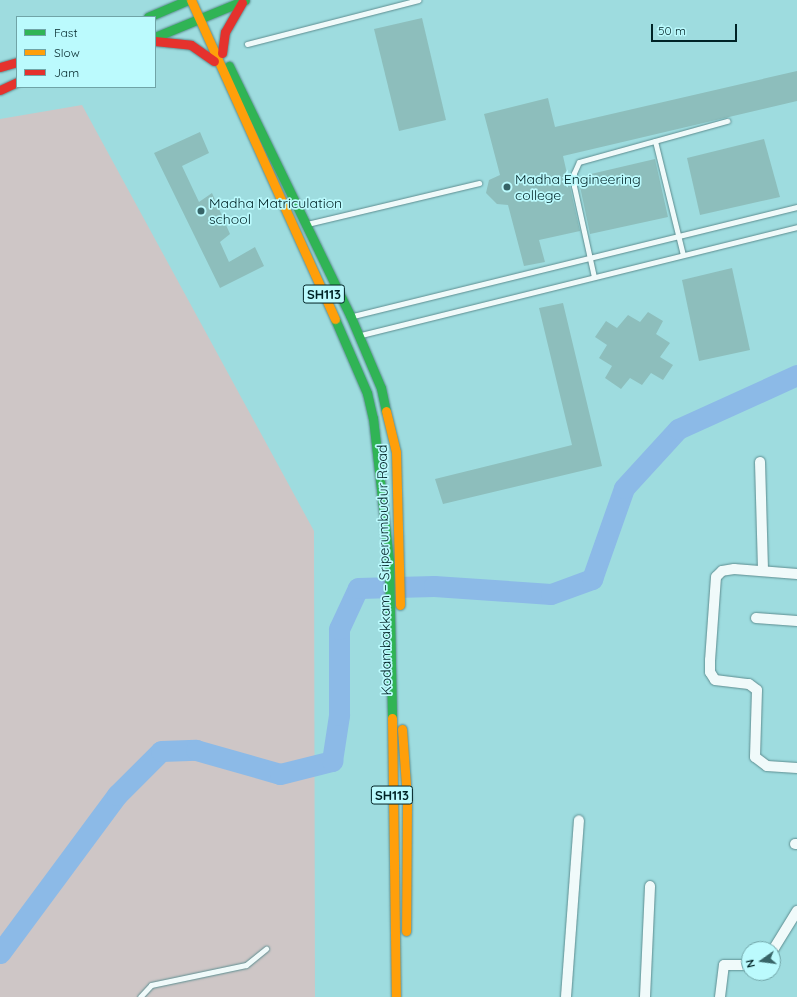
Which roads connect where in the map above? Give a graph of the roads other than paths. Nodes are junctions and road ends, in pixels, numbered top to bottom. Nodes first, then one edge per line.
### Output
1 (188, 0) edge
2 (191, 0) edge
3 (418, 0) edge
4 (244, 1) edge
5 (150, 16) edge
6 (200, 19) junction
7 (156, 36) edge
8 (156, 41) edge
9 (247, 44) dead end
10 (222, 53) junction
11 (16, 62) edge
12 (218, 65) junction
13 (0, 67) edge
14 (16, 81) edge
15 (16, 82) edge
16 (0, 84) edge
17 (0, 90) edge
18 (727, 121) dead end
19 (655, 141) junction
20 (479, 183) dead end
21 (797, 207) edge
22 (306, 224) junction
23 (295, 227) junction
24 (797, 227) edge
25 (678, 237) junction
26 (683, 255) junction
27 (590, 259) junction
28 (594, 277) junction
29 (351, 317) junction
30 (336, 321) junction
31 (358, 336) junction
32 (343, 339) junction
33 (760, 462) dead end
34 (763, 571) junction
35 (797, 574) edge
36 (756, 618) dead end
37 (797, 621) edge
38 (797, 768) edge
39 (578, 820) dead end
40 (650, 886) dead end
41 (797, 912) edge
42 (779, 941) edge
43 (266, 949) dead end
44 (741, 965) edge
45 (140, 997) edge
46 (396, 997) edge
47 (406, 997) edge
48 (566, 997) edge
49 (645, 997) edge
50 (720, 997) edge

1 - 5 main road
2 - 6 main road, Kodambakkam – Sriperumbudur Road / SH113
3 - 9 lane
4 - 6 main road
4 - 10 main road
6 - 7 main road
6 - 10 main road, Kodambakkam – Sriperumbudur Road / SH113
6 - 12 main road, Kodambakkam – Sriperumbudur Road / SH113
8 - 12 main road
10 - 22 main road, Kodambakkam – Sriperumbudur Road / SH113
11 - 13 main road
12 - 23 main road, Kodambakkam – Sriperumbudur Road / SH113
14 - 16 main road
15 - 17 main road
18 - 19 lane
19 - 25 lane
19 - 27 lane
20 - 22 lane
21 - 25 lane
22 - 23 lane
22 - 29 main road, Kodambakkam – Sriperumbudur Road / SH113
23 - 30 main road, Kodambakkam – Sriperumbudur Road / SH113
24 - 26 lane
25 - 26 lane
25 - 27 lane
26 - 28 lane
27 - 28 lane
27 - 29 lane
28 - 31 lane
29 - 30 lane
29 - 31 main road, Kodambakkam – Sriperumbudur Road / SH113
30 - 32 main road, Kodambakkam – Sriperumbudur Road / SH113
31 - 32 lane
31 - 47 main road, Kodambakkam – Sriperumbudur Road / SH113
32 - 46 main road, Kodambakkam – Sriperumbudur Road / SH113
33 - 34 street
34 - 35 street
34 - 38 street
36 - 37 street
39 - 48 street
40 - 49 street
41 - 42 street
43 - 45 lane
44 - 50 street

